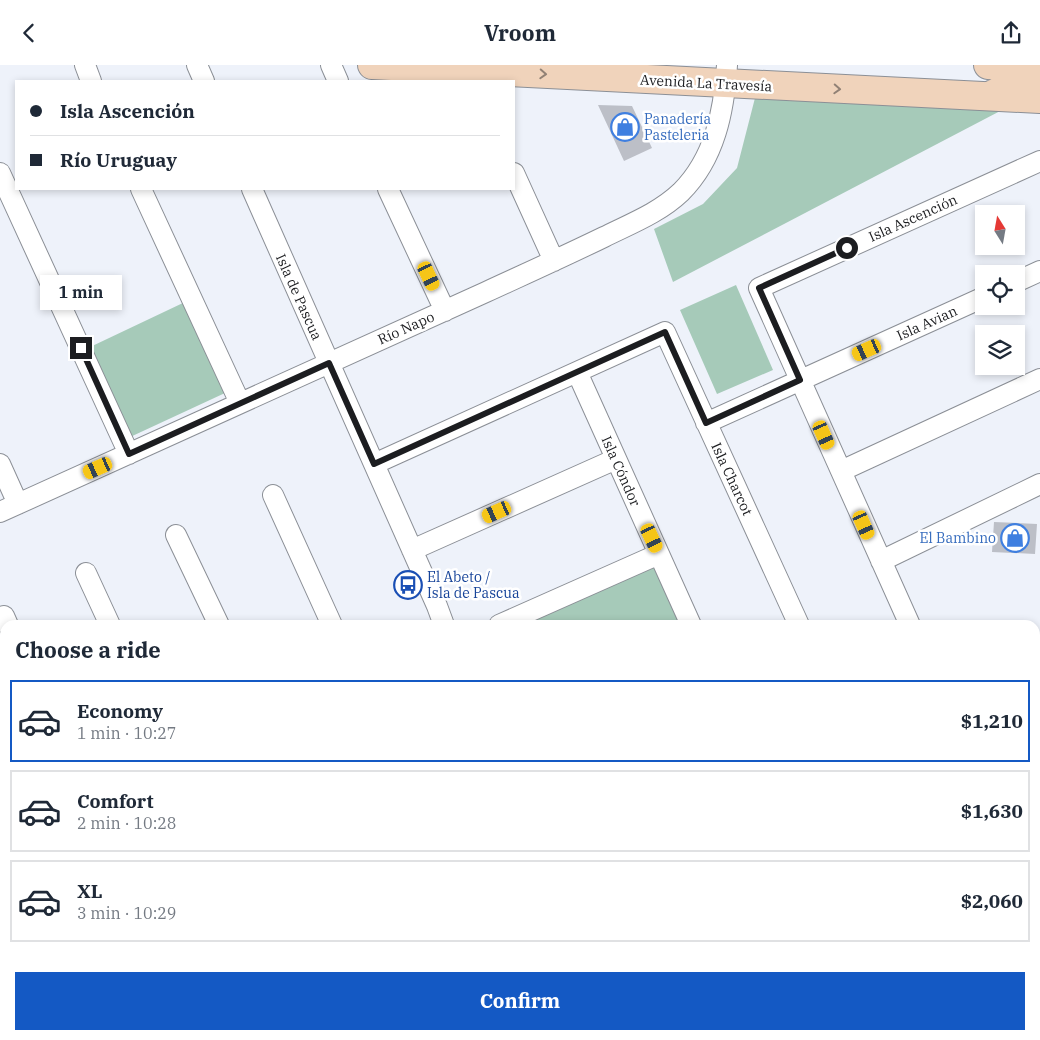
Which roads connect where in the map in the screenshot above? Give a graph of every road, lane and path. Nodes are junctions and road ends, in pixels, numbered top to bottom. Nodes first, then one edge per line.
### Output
1 (85, 65) edge
2 (197, 65) edge
3 (331, 65) edge
4 (372, 65) edge
5 (988, 65) edge
6 (1040, 69) edge
7 (726, 74) edge
8 (470, 76) edge
9 (91, 80) edge
10 (204, 80) edge
11 (338, 80) edge
12 (988, 97) junction
13 (1040, 99) edge
14 (1040, 161) edge
15 (0, 173) edge
16 (515, 175) edge
17 (140, 190) edge
18 (252, 190) edge
19 (388, 190) edge
20 (554, 261) junction
21 (1040, 271) edge
22 (1025, 278) edge
23 (975, 301) edge
24 (445, 311) junction
25 (329, 363) junction
26 (577, 372) junction
27 (1040, 379) edge
28 (800, 380) junction
29 (240, 403) junction
30 (706, 423) junction
31 (129, 454) junction
32 (616, 459) junction
33 (0, 464) edge
34 (374, 464) junction
35 (841, 471) junction
36 (1040, 484) edge
37 (273, 495) dead end
38 (18, 504) junction
39 (0, 512) edge
40 (176, 535) dead end
41 (412, 550) junction
42 (659, 554) junction
43 (880, 561) junction
44 (86, 573) dead end
45 (108, 620) edge
46 (217, 620) edge
47 (330, 620) edge
48 (442, 620) edge
49 (510, 620) edge
50 (689, 620) edge
51 (797, 620) edge
52 (908, 620) edge

1 - 9 street
2 - 10 street
3 - 11 street
4 - 8 street, Avenida La Travesía
5 - 6 street
6 - 12 street
8 -> 7 street, Avenida La Travesía
7 -> 12 street, Avenida La Travesía
7 - 20 street, Río Napo
12 - 13 street, Avenida La Travesía
14 - 28 street, Isla Ascención
15 - 31 street
16 - 20 street
17 - 29 street
18 - 25 street, Isla de Pascua
19 - 24 street
20 - 24 street, Río Napo
21 - 22 street
23 - 28 street, Isla Avian
24 - 25 street, Río Napo
25 - 29 street, Río Napo
25 - 34 street, Isla de Pascua
26 - 30 street, Isla Charcot
26 - 32 street, Isla Cóndor
26 - 34 street
27 - 35 street
28 - 30 street, Isla Avian
28 - 35 street
29 - 31 street, Río Napo
30 - 51 street, Isla Charcot
31 - 38 street, Río Napo
32 - 41 street
32 - 42 street, Isla Cóndor
33 - 38 street
34 - 41 street, Isla de Pascua
35 - 43 street
36 - 43 street
37 - 47 street
38 - 39 street, Río Napo
40 - 46 street
41 - 48 street, Isla de Pascua
42 - 49 street
42 - 50 street, Isla Cóndor
43 - 52 street
44 - 45 street

